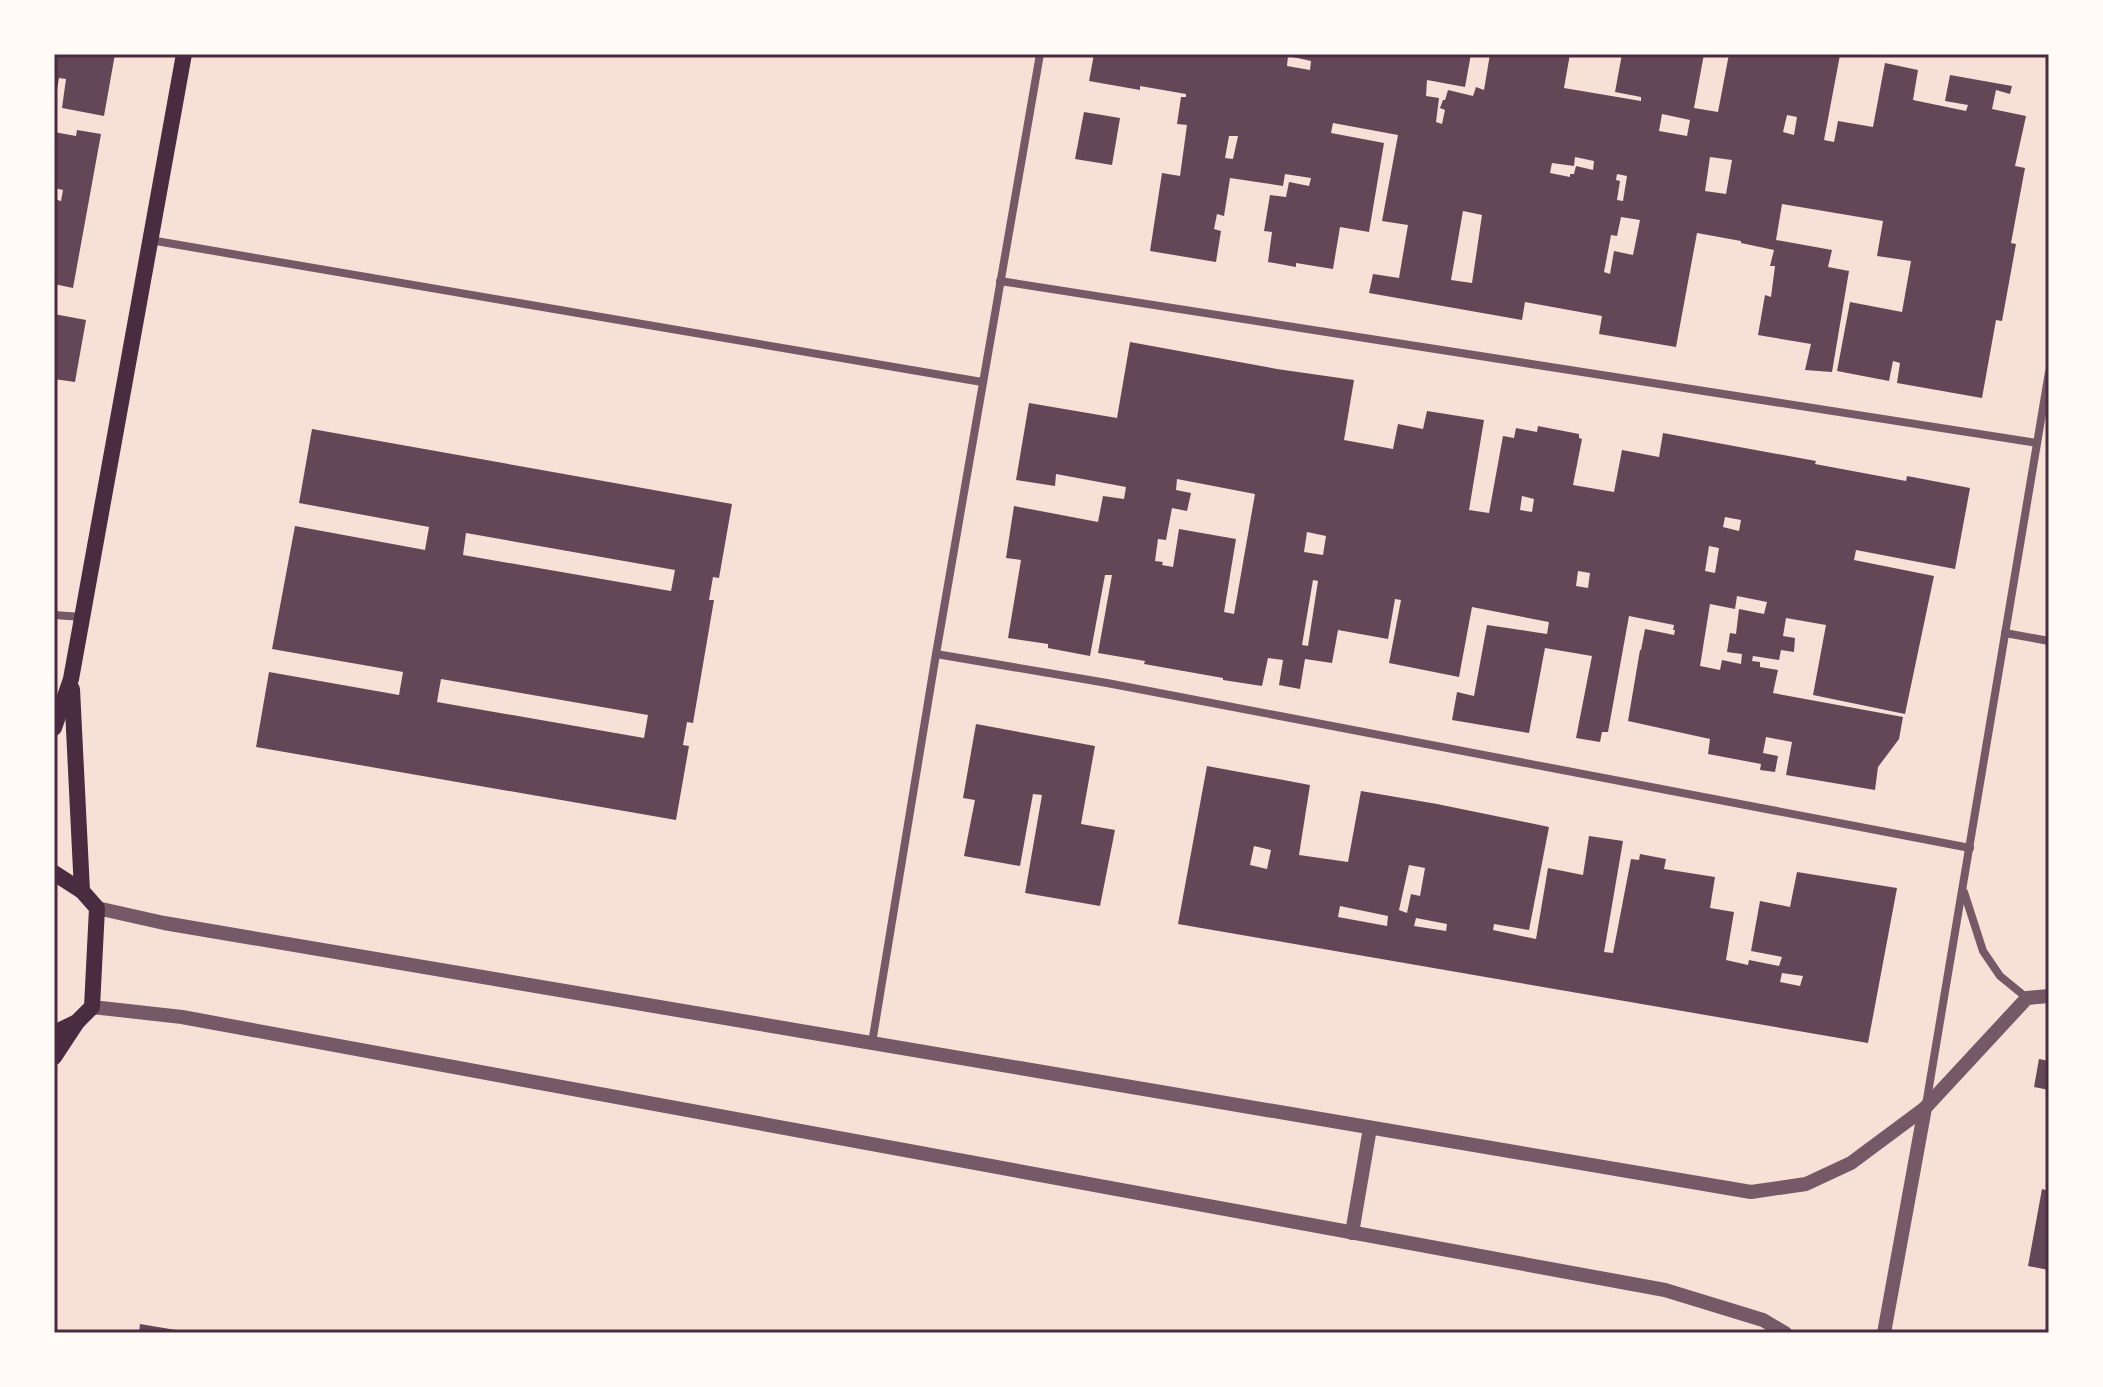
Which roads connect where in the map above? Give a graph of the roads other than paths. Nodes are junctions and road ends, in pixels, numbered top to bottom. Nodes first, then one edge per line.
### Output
1 (184, 54) edge
2 (1040, 54) edge
3 (150, 240) junction
4 (1000, 281) junction
5 (2049, 372) edge
6 (982, 382) junction
7 (2037, 443) junction
8 (54, 615) edge
9 (82, 617) junction
10 (2005, 633) junction
11 (2049, 641) edge
12 (936, 654) junction
13 (71, 679) junction
14 (54, 728) edge
15 (1970, 848) junction
16 (54, 873) edge
17 (1963, 890) junction
18 (82, 891) junction
19 (97, 908) junction
20 (2049, 996) edge
21 (2027, 998) junction
22 (92, 1007) junction
23 (77, 1022) junction
24 (54, 1033) edge
25 (872, 1043) junction
26 (54, 1057) edge
27 (1925, 1108) junction
28 (1370, 1128) junction
29 (1352, 1233) junction
30 (1785, 1333) edge
31 (1884, 1333) edge

1 - 3 main road
2 - 4 street
3 - 6 street
3 - 9 main road
4 - 6 street
4 - 7 street
5 - 7 street
6 - 12 street
7 - 10 street
8 - 9 street
9 - 13 main road
10 - 11 street
10 - 15 street
12 - 15 street
12 - 25 street
13 - 14 main road
13 - 18 main road
15 - 17 street
16 - 18 main road
17 - 21 street
17 - 27 street
18 - 19 main road
19 - 22 main road
19 - 25 street
20 - 21 street
21 - 27 street
22 - 23 main road
22 - 29 street
23 - 24 main road
23 - 26 main road
25 - 28 street
27 - 28 street
27 - 31 street
28 - 29 street
29 - 30 street

